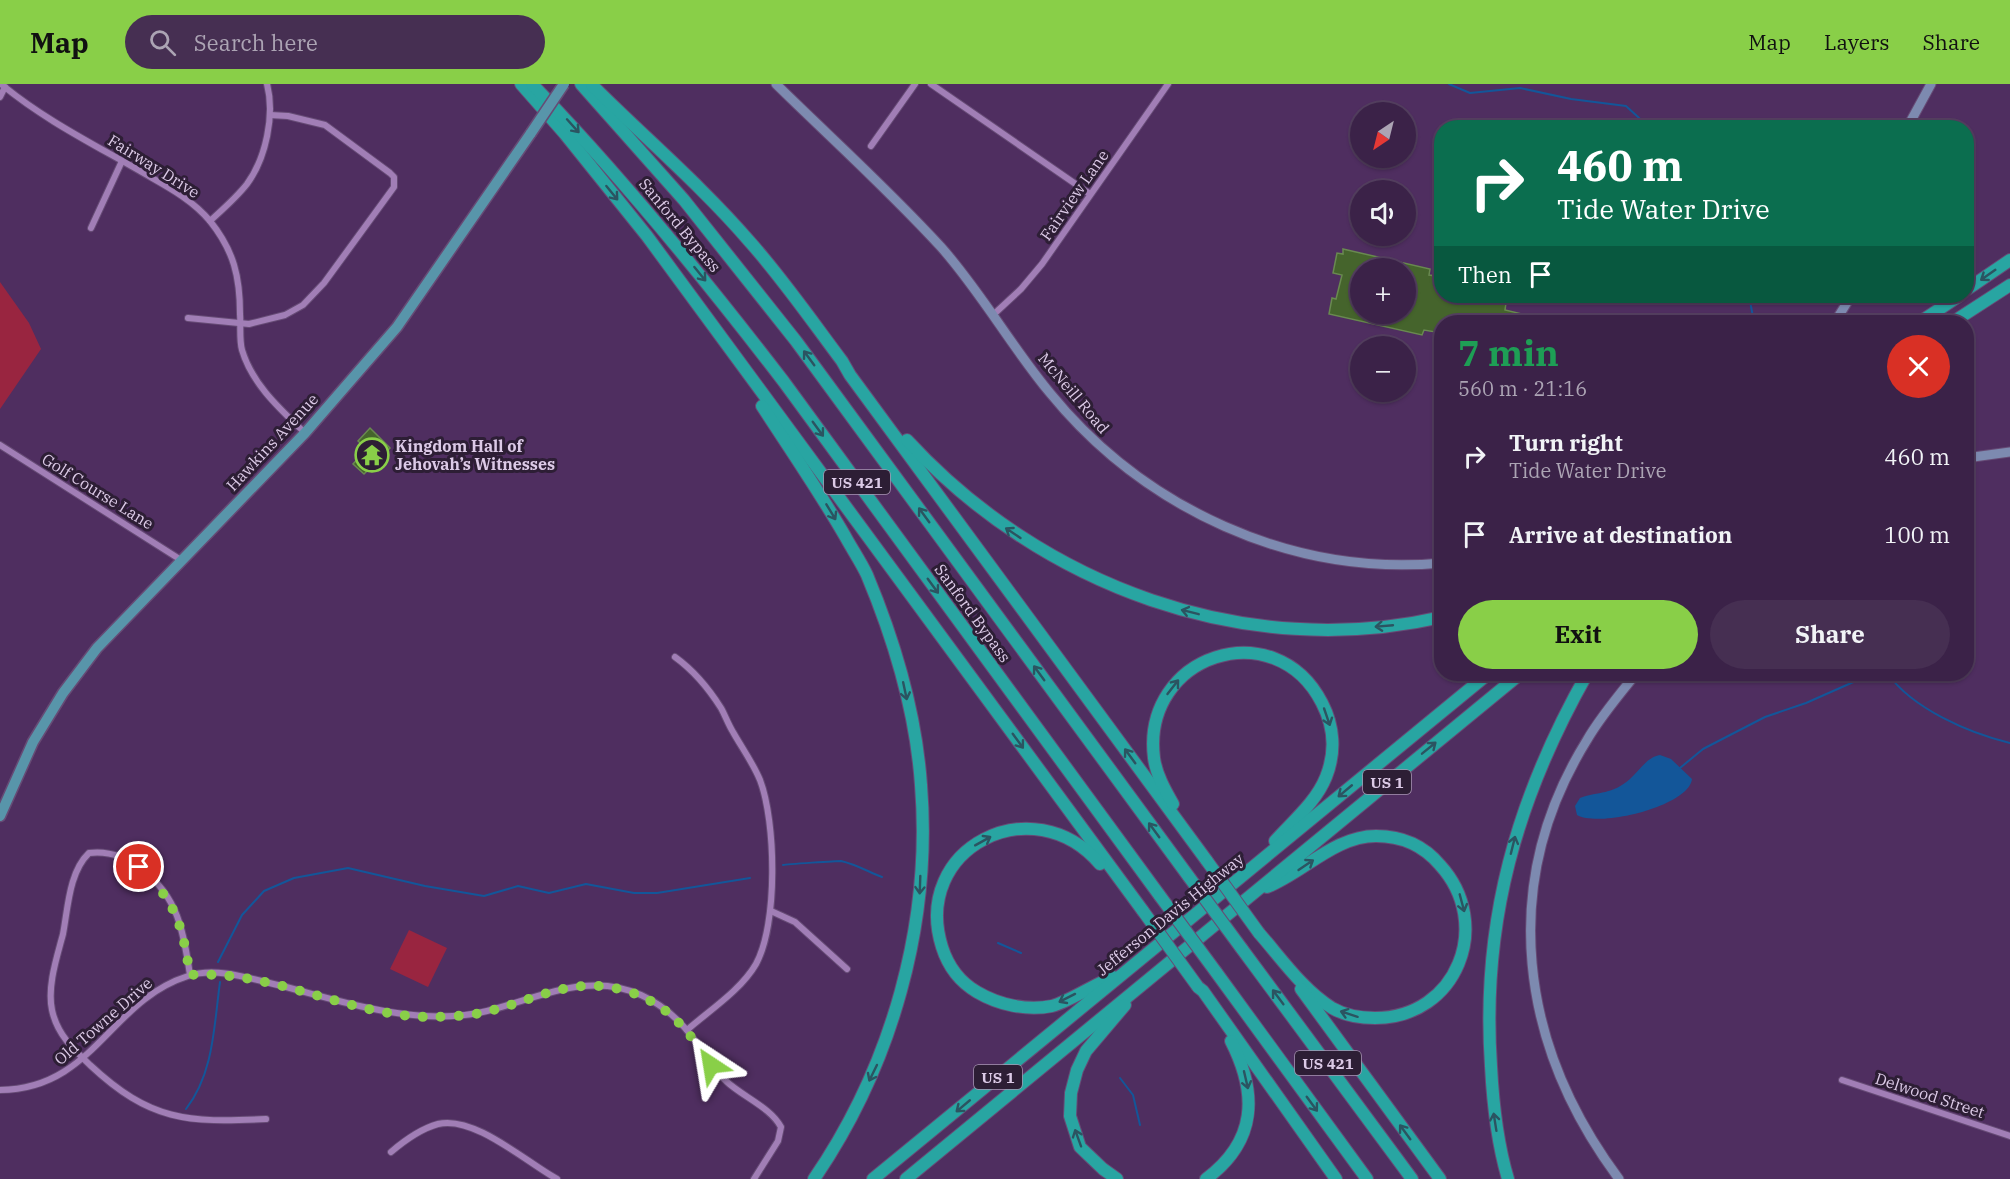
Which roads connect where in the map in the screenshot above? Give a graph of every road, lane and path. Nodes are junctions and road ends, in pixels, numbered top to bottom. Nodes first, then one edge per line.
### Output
1 (267, 84) edge
2 (521, 84) edge
3 (532, 84) edge
4 (564, 84) edge
5 (580, 84) edge
6 (591, 84) edge
7 (776, 84) edge
8 (915, 84) edge
9 (931, 84) edge
10 (1168, 84) edge
11 (1931, 84) edge
12 (3, 86) edge
13 (0, 97) edge
14 (270, 116) junction
15 (1911, 120) edge
16 (871, 146) dead end
17 (122, 161) junction
18 (1090, 194) junction
19 (210, 221) junction
20 (91, 228) dead end
21 (2010, 260) edge
22 (1974, 285) edge
23 (2010, 285) edge
24 (1948, 303) edge
25 (993, 315) junction
26 (1930, 315) edge
27 (1964, 315) edge
28 (188, 318) dead end
29 (241, 323) junction
30 (721, 338) junction
31 (842, 361) junction
32 (305, 433) junction
33 (0, 446) edge
34 (2010, 452) edge
35 (1974, 457) edge
36 (181, 560) junction
37 (1434, 562) edge
38 (1434, 618) edge
39 (675, 657) dead end
40 (1479, 681) edge
41 (1511, 681) edge
42 (1583, 681) edge
43 (1631, 681) edge
44 (0, 816) edge
45 (1204, 858) junction
46 (1259, 862) junction
47 (1255, 892) junction
48 (771, 910) junction
49 (1143, 911) junction
50 (1259, 933) junction
51 (847, 969) dead end
52 (1120, 974) junction
53 (190, 975) junction
54 (1201, 989) junction
55 (1132, 993) junction
56 (687, 1030) junction
57 (83, 1059) junction
58 (1842, 1080) dead end
59 (0, 1090) edge
60 (266, 1119) dead end
61 (2010, 1136) edge
62 (391, 1152) dead end
63 (557, 1179) edge
64 (754, 1179) edge
65 (814, 1179) edge
66 (873, 1179) edge
67 (906, 1179) edge
68 (1117, 1179) edge
69 (1206, 1179) edge
70 (1336, 1179) edge
71 (1367, 1179) edge
72 (1412, 1179) edge
73 (1440, 1179) edge
74 (1508, 1179) edge
75 (1619, 1179) edge

1 - 14 street
2 -> 30 highway
3 -> 71 highway, Sanford Bypass / US 421, bridge
4 - 32 main road, Hawkins Avenue, bridge
72 -> 5 highway, Sanford Bypass / US 421, bridge
6 - 31 highway
7 - 25 street, McNeill Road
8 - 16 street
9 - 18 street
10 - 18 street, Fairview Lane
11 - 15 street
12 - 13 street
12 - 17 street, Fairway Drive
14 - 19 street
14 - 29 street
17 - 19 street, Fairway Drive
17 - 20 street
18 - 25 street, Fairview Lane
19 - 29 street, Fairway Drive
21 -> 22 highway
23 - 27 highway
24 - 26 highway
25 - 37 street, McNeill Road
28 - 29 street
29 - 32 street, Fairway Drive
30 -> 49 highway
30 -> 65 highway
38 -> 31 highway
45 -> 31 highway
32 - 36 main road, Hawkins Avenue
33 - 36 street, Golf Course Lane
34 - 35 street
36 - 44 main road, Hawkins Avenue
39 - 48 street
40 -> 46 highway, Jefferson Davis Highway / US 1
47 -> 41 highway, US 1
74 -> 42 highway
43 - 75 street
45 -> 46 highway
45 - 50 highway, bridge
46 - 52 highway, Jefferson Davis Highway / US 1
47 -> 50 highway
47 - 55 highway, US 1
48 - 51 street
48 - 56 street
52 -> 49 highway
49 - 54 highway, bridge
73 -> 50 highway
52 -> 66 highway, Jefferson Davis Highway / US 1
53 - 56 street, Old Towne Drive
53 - 57 street, Old Towne Drive
53 - 57 street
54 -> 69 highway
54 - 70 highway
55 - 67 highway, US 1
68 -> 55 highway
56 - 64 street, Old Towne Drive
57 - 59 street, Old Towne Drive
57 - 60 street
58 - 61 street, Delwood Street
62 - 63 street

